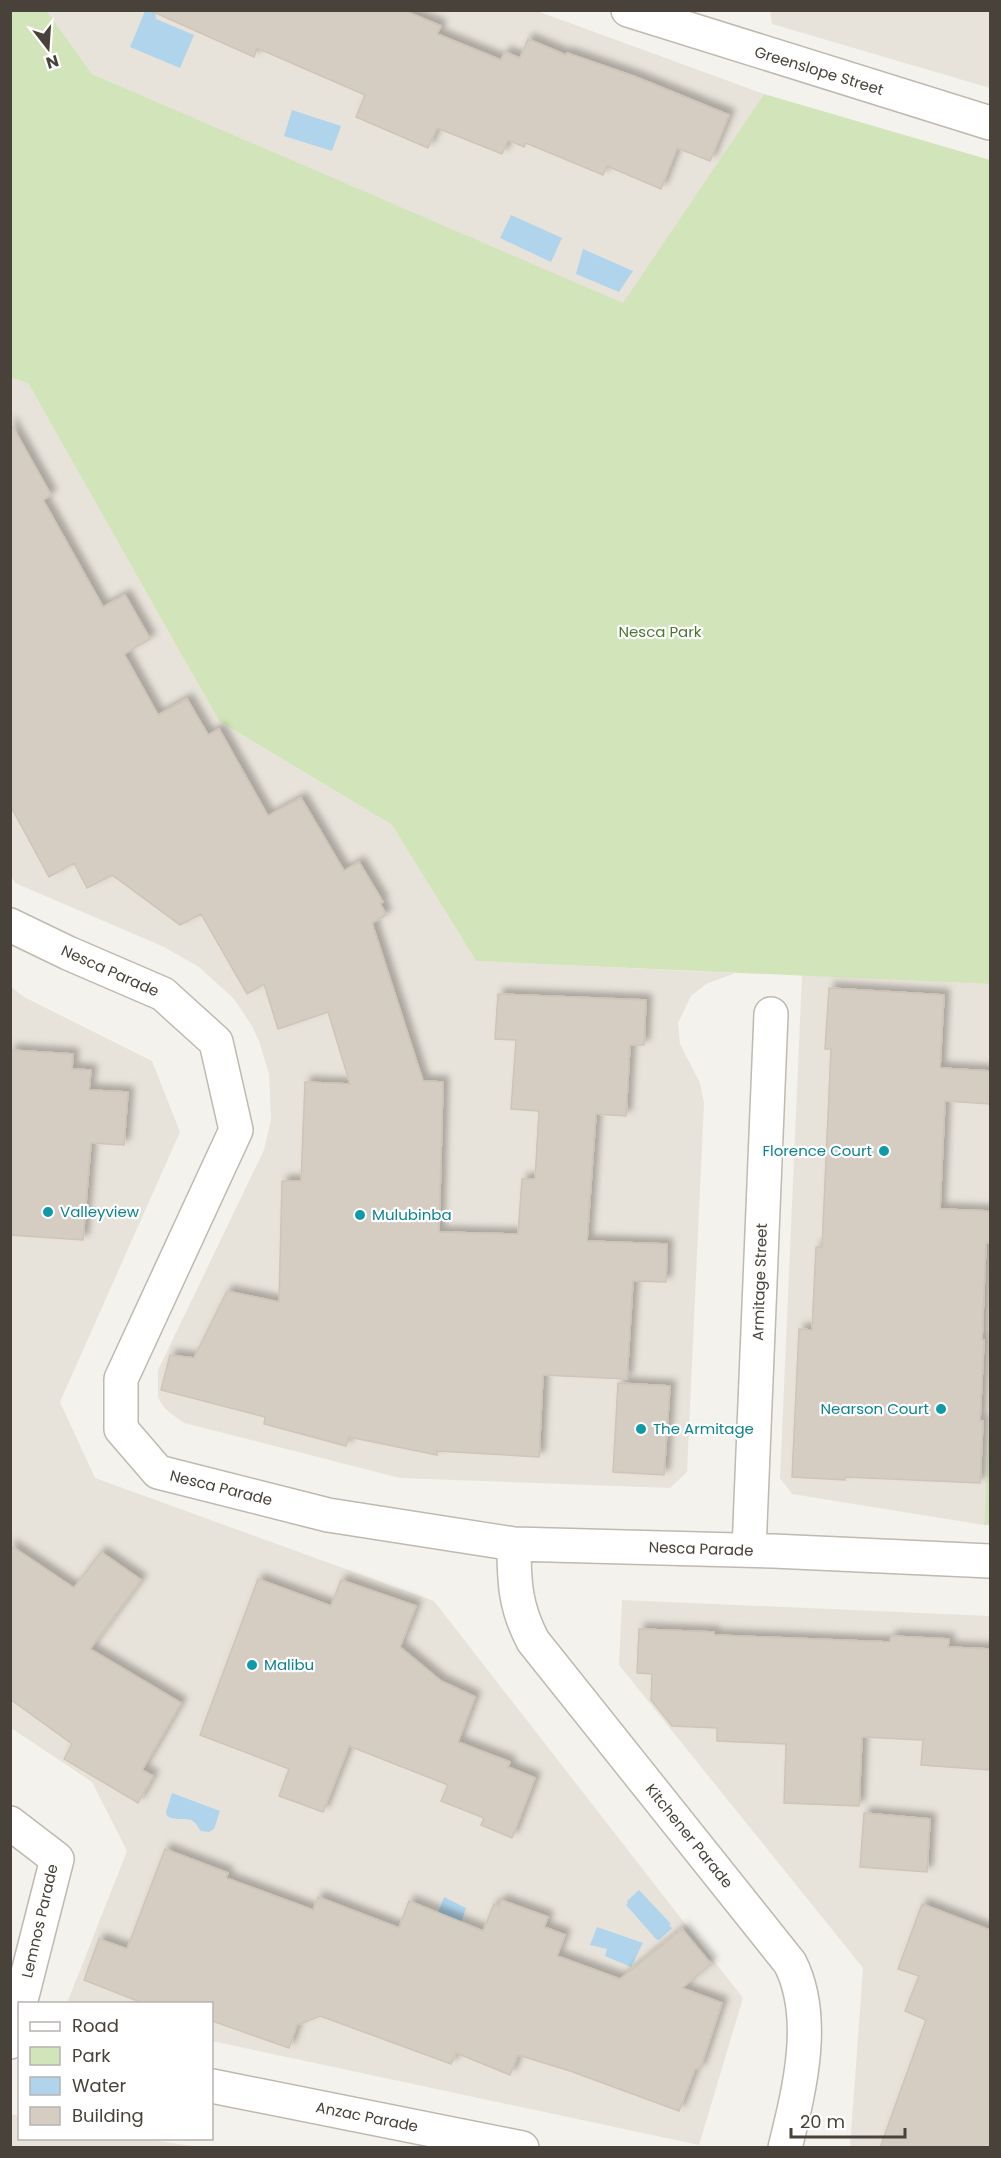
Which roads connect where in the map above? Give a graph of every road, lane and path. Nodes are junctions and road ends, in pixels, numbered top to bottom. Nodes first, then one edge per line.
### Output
1 (642, 13) edge
2 (990, 123) edge
3 (10, 925) edge
4 (771, 1014) dead end
5 (514, 1544) junction
6 (749, 1550) junction
7 (990, 1561) edge
8 (10, 1824) edge
9 (21, 2002) edge
10 (18, 2013) edge
11 (10, 2045) edge
12 (213, 2086) edge
13 (522, 2148) edge
14 (785, 2148) edge

1 - 2 street, Greenslope Street
3 - 5 street, Nesca Parade
4 - 6 street, Armitage Street
5 - 6 street, Nesca Parade
5 - 14 street, Kitchener Parade
6 - 7 street, Nesca Parade
8 - 9 street, Lemnos Parade
10 - 11 street, Lemnos Parade
12 - 13 street, Anzac Parade

